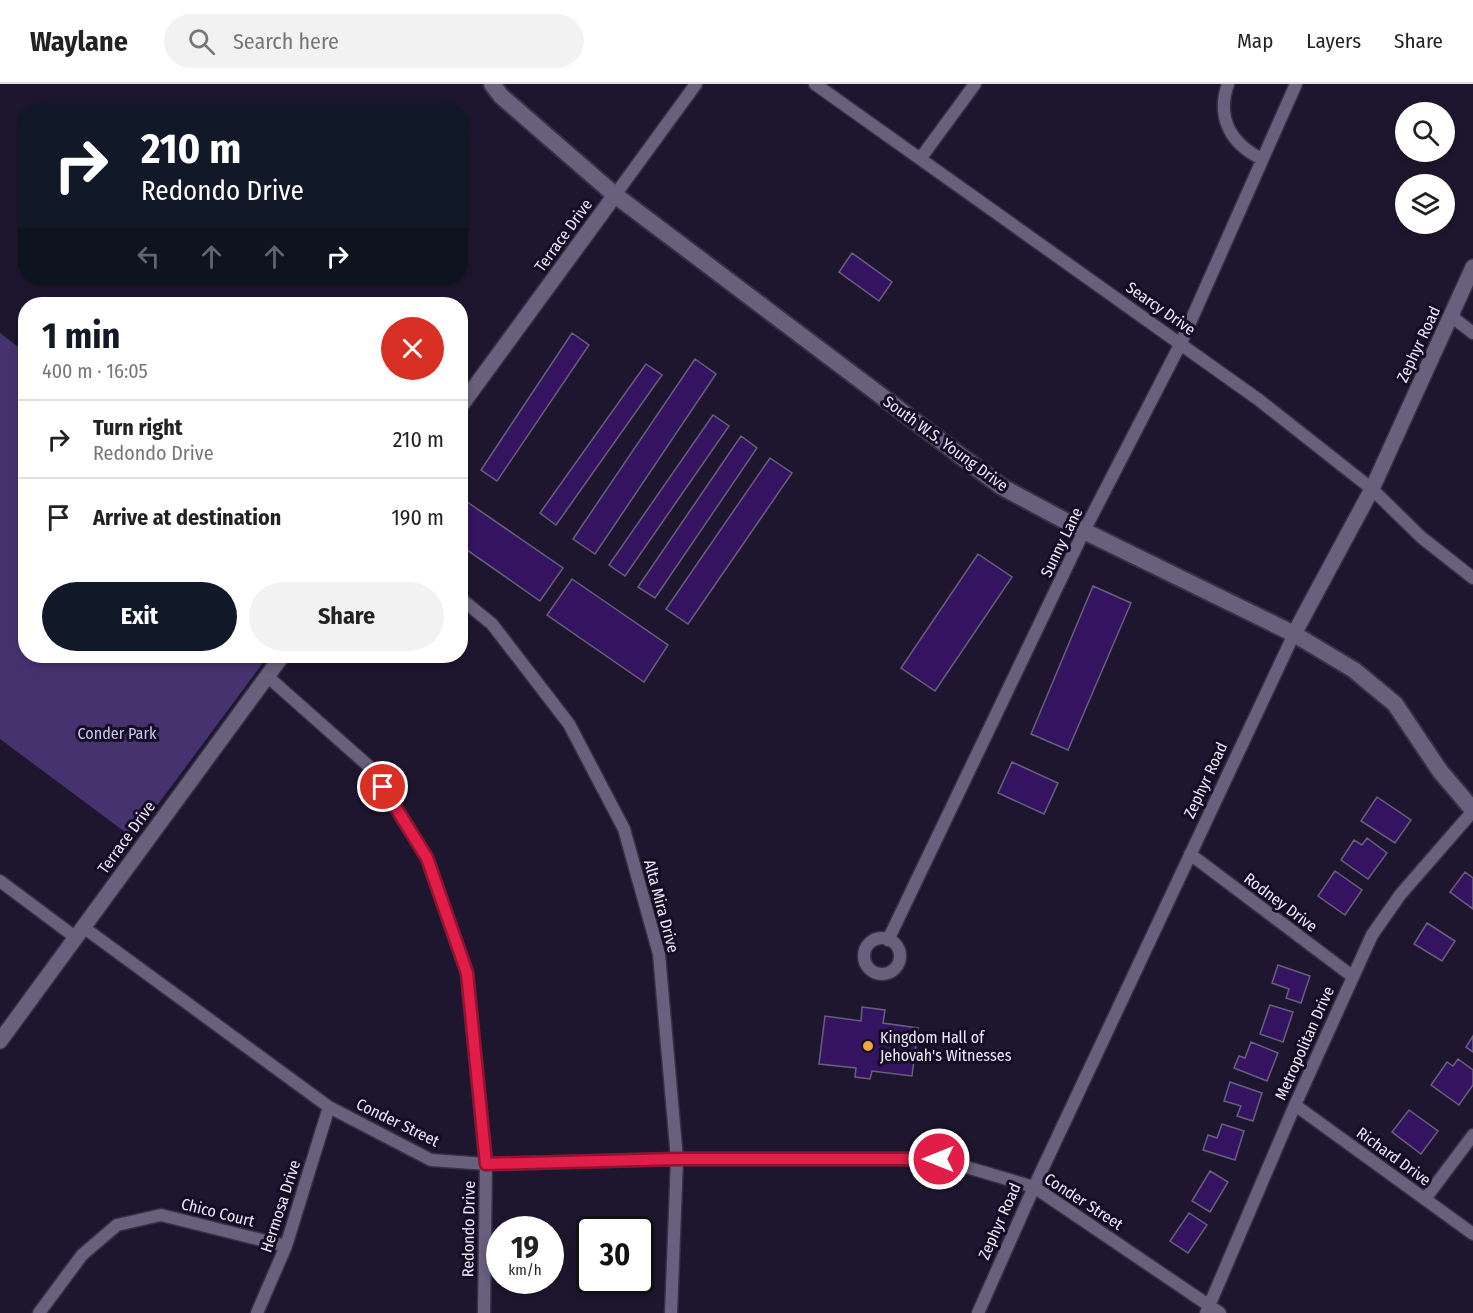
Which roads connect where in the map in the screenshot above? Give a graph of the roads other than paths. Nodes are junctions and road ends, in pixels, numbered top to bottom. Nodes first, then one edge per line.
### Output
1 (492, 84) edge
2 (696, 84) edge
3 (815, 84) edge
4 (975, 84) edge
5 (1228, 84) edge
6 (1296, 84) edge
7 (920, 159) junction
8 (1262, 159) junction
9 (615, 195) junction
10 (1473, 267) edge
11 (1451, 316) junction
12 (1473, 333) edge
13 (1181, 343) junction
14 (468, 396) edge
15 (1372, 489) junction
16 (1084, 531) junction
17 (1473, 578) edge
18 (468, 604) edge
19 (1294, 634) junction
20 (277, 663) edge
21 (267, 676) junction
22 (1473, 810) edge
23 (1190, 854) junction
24 (0, 880) edge
25 (79, 932) junction
26 (888, 940) dead end
27 (1352, 976) junction
28 (0, 1041) edge
29 (1295, 1105) junction
30 (329, 1107) junction
31 (1473, 1135) edge
32 (677, 1159) junction
33 (486, 1164) junction
34 (1034, 1187) junction
35 (1425, 1199) junction
36 (1473, 1234) edge
37 (286, 1246) junction
38 (1208, 1309) edge
39 (39, 1313) edge
40 (257, 1313) edge
41 (484, 1313) edge
42 (671, 1313) edge
43 (978, 1313) edge
44 (1220, 1313) edge

1 - 9 main road, South W.S. Young Drive
2 - 9 street, Terrace Drive
3 - 7 street, Searcy Drive
4 - 7 street
5 - 8 street
6 - 8 street, Sunny Lane
7 - 13 street, Searcy Drive
8 - 13 street, Sunny Lane
9 - 14 street, Terrace Drive
9 - 16 main road, South W.S. Young Drive
10 - 11 street, Zephyr Road
11 - 12 street
11 - 15 street, Zephyr Road
13 - 15 street, Searcy Drive
13 - 16 street, Sunny Lane
15 - 17 street, Searcy Drive
15 - 19 street, Zephyr Road
16 - 19 main road, South W.S. Young Drive
16 - 26 street, Sunny Lane
18 - 32 street, Alta Mira Drive
19 - 22 main road, South W.S. Young Drive
19 - 23 street, Zephyr Road
20 - 21 street, Terrace Drive
21 - 25 street, Terrace Drive
21 - 33 street, Redondo Drive
22 - 27 street, Metropolitan Drive
23 - 27 street, Rodney Drive
23 - 34 street, Zephyr Road
24 - 25 street, Conder Street
25 - 28 street, Terrace Drive
25 - 30 street, Conder Street
27 - 29 street, Metropolitan Drive
29 - 35 street, Richard Drive
29 - 38 street, Metropolitan Drive
30 - 33 street, Conder Street
30 - 37 street, Hermosa Drive
31 - 35 street
32 - 33 street, Conder Street
32 - 34 street, Conder Street
32 - 42 street, Alta Mira Drive
33 - 41 street, Redondo Drive
34 - 38 street, Conder Street
34 - 43 street, Zephyr Road
35 - 36 street, Richard Drive
37 - 39 street, Chico Court
37 - 40 street, Hermosa Drive
38 - 44 street, Conder Street

